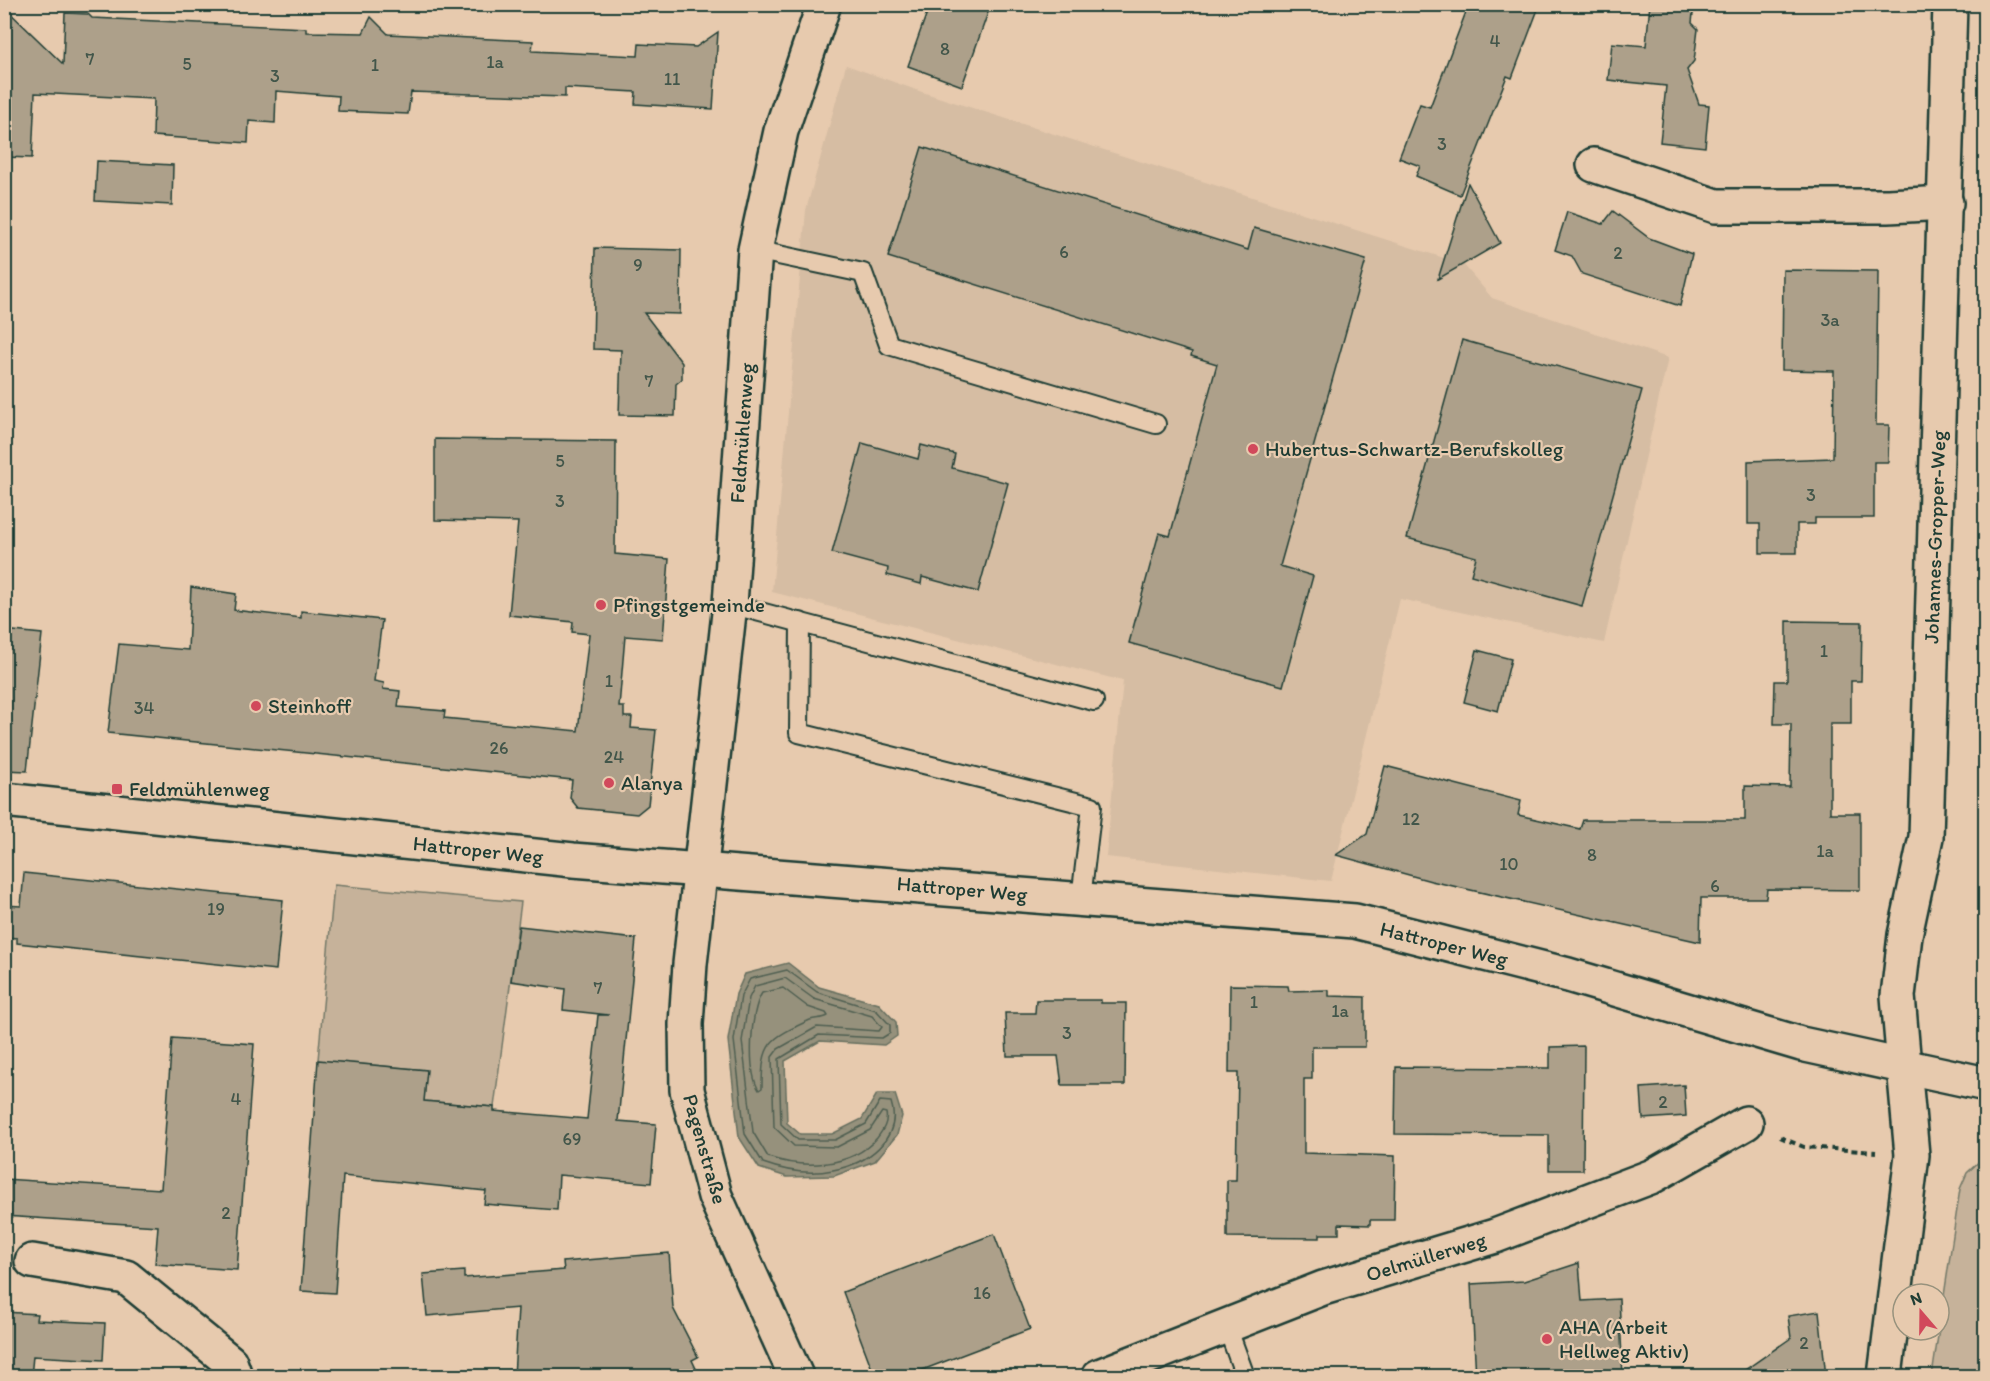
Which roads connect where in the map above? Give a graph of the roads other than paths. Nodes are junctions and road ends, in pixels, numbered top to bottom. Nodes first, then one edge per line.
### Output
1 (1950, 4) edge
2 (818, 6) edge
3 (1594, 165) dead end
4 (1946, 203) junction
5 (755, 250) junction
6 (1156, 424) dead end
7 (730, 604) junction
8 (800, 622) junction
9 (1094, 701) dead end
10 (4, 800) edge
11 (701, 870) junction
12 (1081, 899) junction
13 (1904, 1066) junction
14 (1986, 1084) edge
15 (1746, 1124) road end
16 (32, 1261) dead end
17 (1226, 1324) junction
18 (235, 1377) edge
19 (796, 1377) edge
20 (1099, 1377) edge
21 (1245, 1377) edge
22 (1885, 1377) edge

1 - 4 street, Johannes-Gropper-Weg
2 - 5 street, Feldmühlenweg
3 - 4 street
4 - 13 street, Johannes-Gropper-Weg
5 - 6 lane
5 - 7 street, Feldmühlenweg
7 - 8 lane
7 - 11 street, Feldmühlenweg
8 - 9 lane
8 - 12 lane
10 - 11 street, Hattroper Weg
11 - 12 street, Hattroper Weg
11 - 19 street, Pagenstraße
12 - 13 street, Hattroper Weg
13 - 14 street, Hattroper Weg
13 - 22 street, Johannes-Gropper-Weg
15 - 17 street, Oelmüllerweg
16 - 18 street
17 - 20 street, Oelmüllerweg
17 - 21 lane

